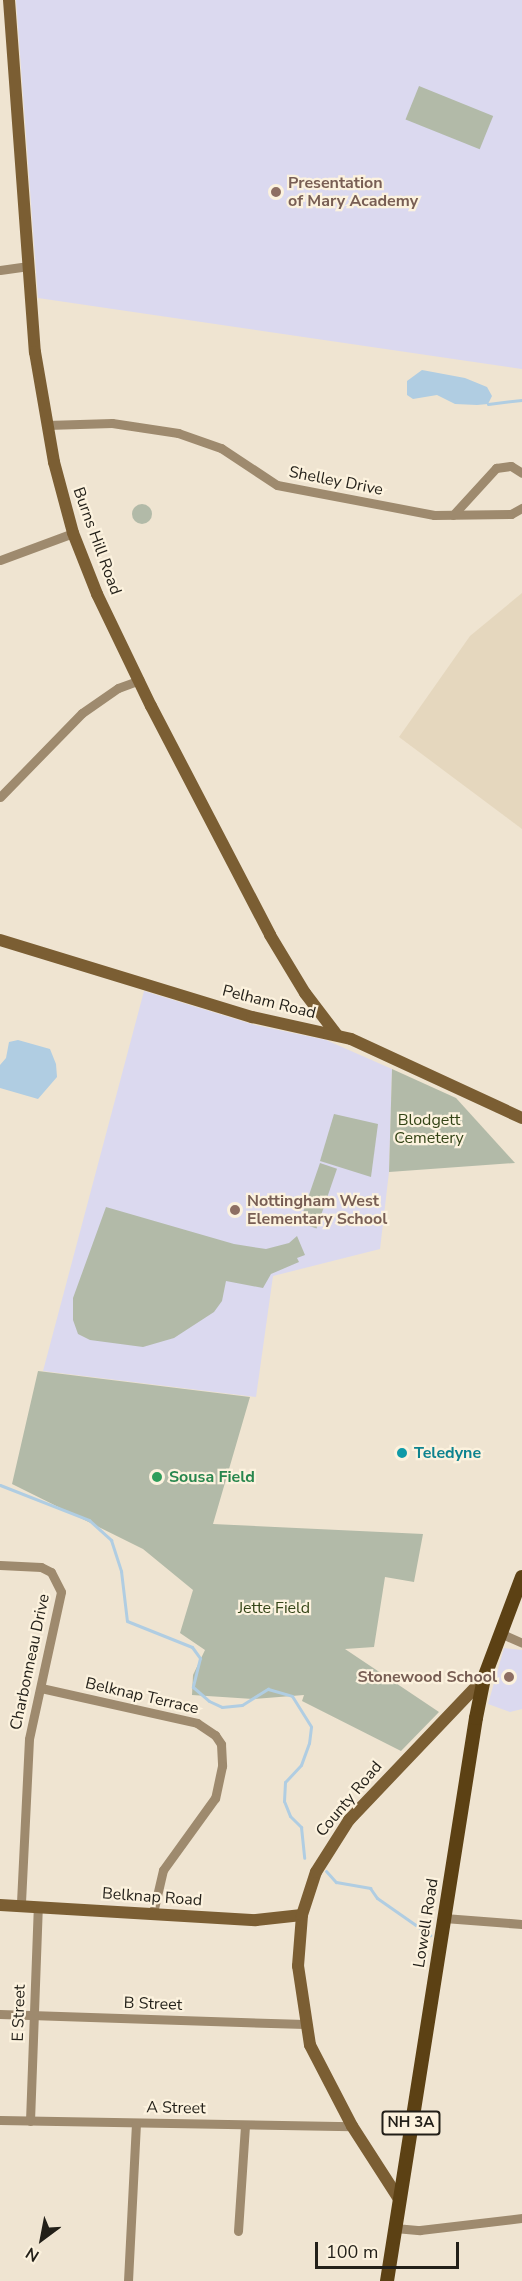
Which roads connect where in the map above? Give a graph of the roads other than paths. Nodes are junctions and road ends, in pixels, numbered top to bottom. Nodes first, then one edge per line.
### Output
1 (9, 0) edge
2 (27, 266) junction
3 (0, 270) edge
4 (47, 424) junction
5 (522, 472) edge
6 (522, 508) edge
7 (453, 515) junction
8 (73, 533) junction
9 (0, 560) edge
10 (140, 680) junction
11 (0, 798) edge
12 (0, 940) edge
13 (337, 1035) junction
14 (522, 1118) edge
15 (0, 1565) edge
16 (522, 1577) edge
17 (500, 1634) junction
18 (522, 1643) edge
19 (484, 1678) junction
20 (40, 1688) junction
21 (0, 1905) edge
22 (21, 1905) junction
23 (38, 1906) junction
24 (153, 1913) junction
25 (302, 1915) junction
26 (444, 1918) junction
27 (522, 1924) edge
28 (0, 2014) edge
29 (34, 2015) junction
30 (305, 2024) junction
31 (0, 2120) edge
32 (30, 2121) junction
33 (136, 2123) junction
34 (245, 2125) junction
35 (352, 2126) junction
36 (399, 2199) junction
37 (522, 2218) edge
38 (395, 2228) junction
39 (238, 2231) dead end
40 (128, 2281) edge
41 (387, 2281) edge

1 - 2 street, Burns Hill Road
2 - 3 street
2 - 4 street, Burns Hill Road
4 - 7 street, Shelley Drive
4 - 8 street, Burns Hill Road
5 - 7 street
6 - 7 street, Shelley Drive
8 - 9 street
8 - 10 street, Burns Hill Road
10 - 11 street
10 - 13 street, Burns Hill Road
12 - 13 street, Pelham Road
13 - 14 street, Pelham Road
15 - 20 street, Charbonneau Drive
16 - 17 main road, Lowell Road / NH 3A
17 - 18 street
17 - 19 main road, Lowell Road / NH 3A
19 - 25 street, County Road
19 - 26 main road, Lowell Road / NH 3A
20 - 22 street, Charbonneau Drive
20 - 24 street, Belknap Terrace
21 - 22 street, Belknap Road
22 - 23 street, Belknap Road
23 - 24 street, Belknap Road
23 - 29 street, E Street
24 - 25 street, Belknap Road
25 - 30 street, County Road
26 - 27 street
26 - 36 main road, Lowell Road / NH 3A
28 - 29 street, B Street
29 - 30 street, B Street
29 - 32 street, E Street
30 - 35 street, County Road
31 - 32 street, A Street
32 - 33 street, A Street
33 - 34 street, A Street
33 - 40 street
34 - 35 street, A Street
34 - 39 street
35 - 36 street, County Road
36 - 38 main road, Lowell Road / NH 3A
37 - 38 street
38 - 41 main road, Lowell Road / NH 3A

